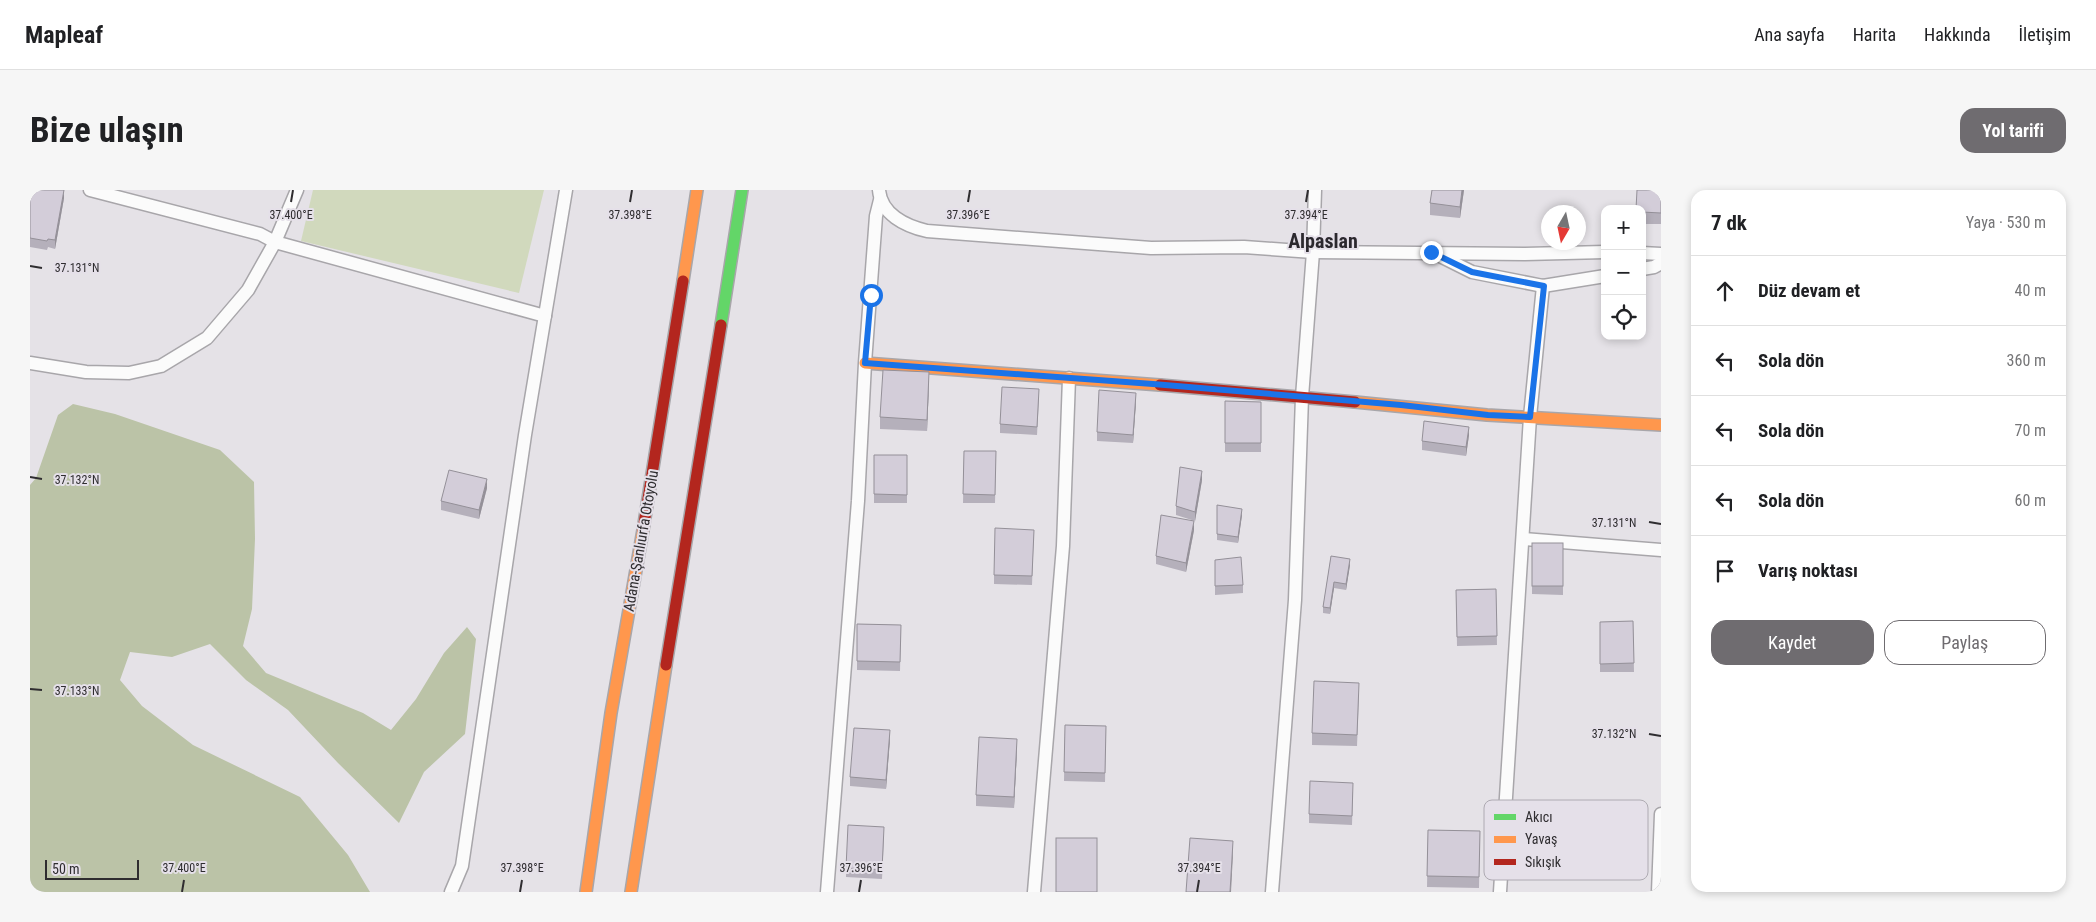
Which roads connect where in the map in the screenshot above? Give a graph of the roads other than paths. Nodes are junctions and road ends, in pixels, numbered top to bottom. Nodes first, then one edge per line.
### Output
1 (90, 190) edge
2 (297, 190) edge
3 (566, 190) edge
4 (698, 190) edge
5 (742, 190) edge
6 (1315, 190) edge
7 (879, 195) edge
8 (275, 242) junction
9 (1313, 252) junction
10 (1431, 252) junction
11 (1601, 252) edge
12 (1646, 253) edge
13 (1661, 254) edge
14 (1661, 263) edge
15 (1646, 268) edge
16 (1601, 277) edge
17 (1544, 286) junction
18 (545, 316) junction
19 (30, 363) edge
20 (865, 363) junction
21 (1070, 378) junction
22 (1302, 397) junction
23 (1530, 417) junction
24 (1661, 425) edge
25 (1522, 539) junction
26 (1661, 550) edge
27 (1506, 800) edge
28 (1661, 814) edge
29 (451, 892) edge
30 (586, 892) edge
31 (631, 892) edge
32 (827, 892) edge
33 (1034, 892) edge
34 (1272, 892) edge
35 (1658, 892) edge

1 - 8 street
2 - 8 street
3 - 18 street
4 - 30 main road, Adana-Şanlıurfa Otoyolu
5 - 31 main road
6 - 9 street
7 - 9 street
7 - 20 street
8 - 18 street
8 - 19 street
9 - 10 street
9 - 22 street
10 - 11 street
10 - 17 street
12 - 13 street
14 - 15 street
16 - 17 street
17 - 23 street
18 - 29 street
20 - 21 main road
20 - 32 street
21 - 22 main road
21 - 33 street
22 - 23 main road
22 - 34 street
23 - 24 main road
23 - 25 street
25 - 26 street
25 - 27 street
28 - 35 street

